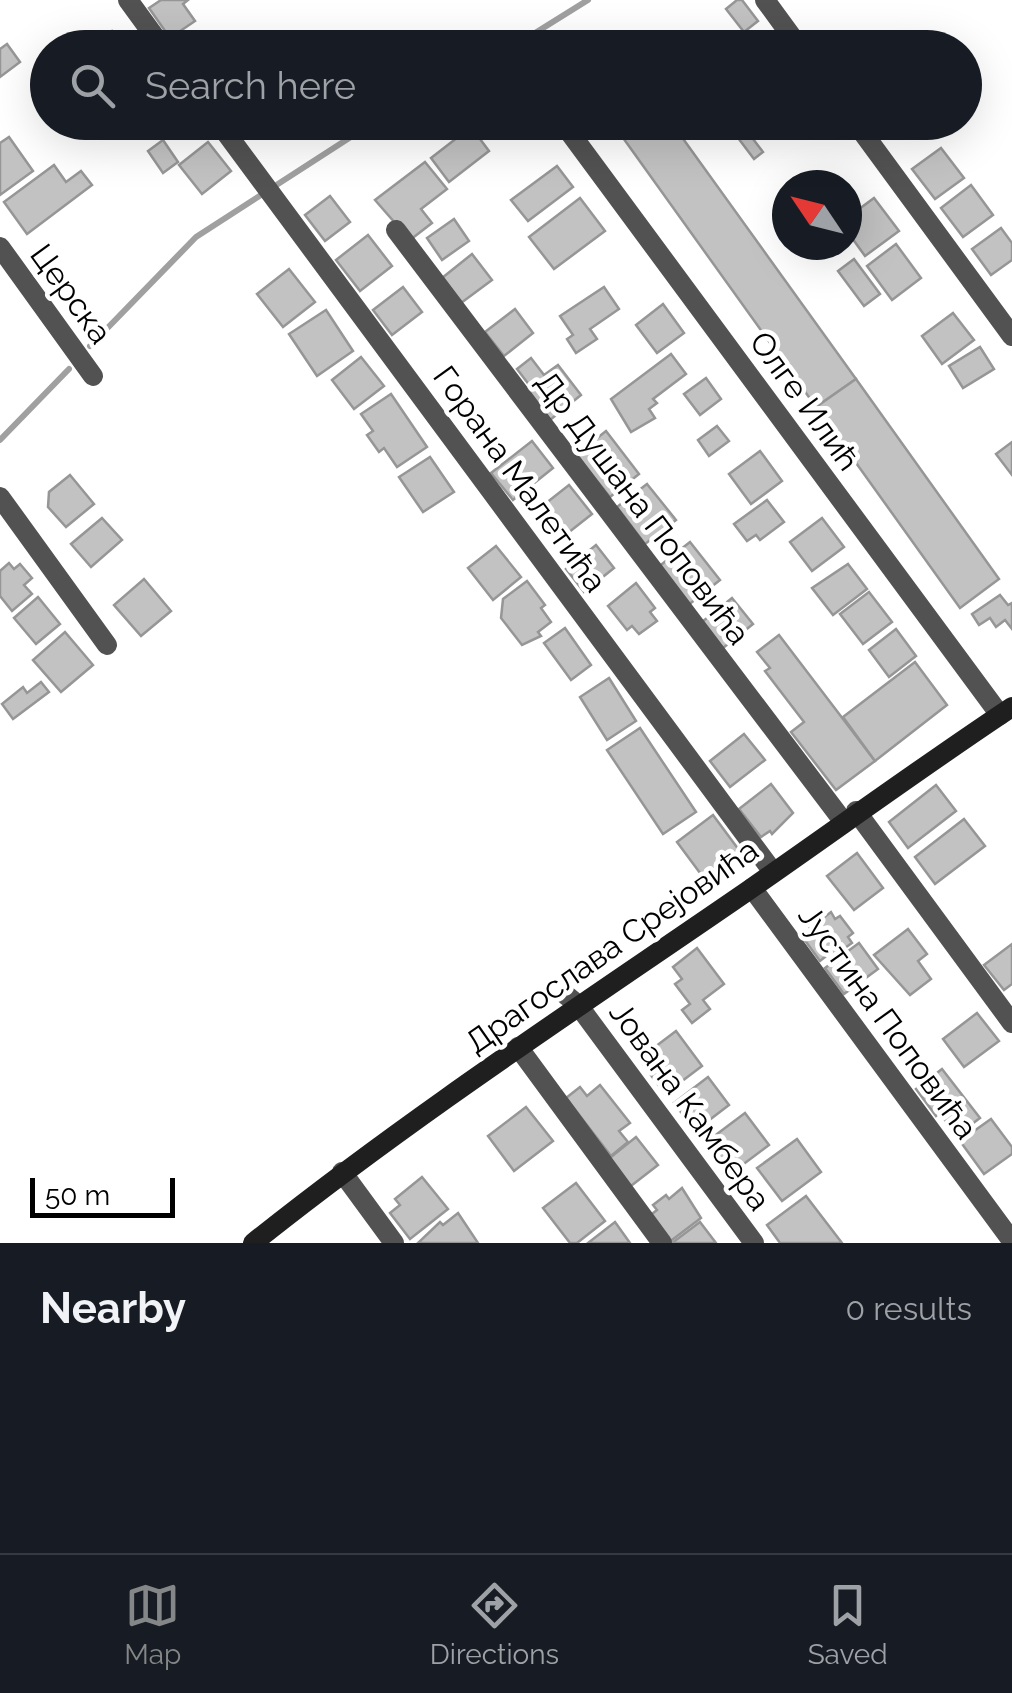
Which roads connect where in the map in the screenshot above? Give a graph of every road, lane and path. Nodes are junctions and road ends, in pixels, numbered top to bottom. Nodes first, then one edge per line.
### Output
1 (128, 0) edge
2 (765, 0) edge
3 (150, 30) edge
4 (787, 30) edge
5 (231, 140) edge
6 (576, 140) edge
7 (868, 140) edge
8 (396, 230) dead end
9 (0, 247) edge
10 (1012, 336) edge
11 (93, 376) dead end
12 (0, 497) edge
13 (107, 645) dead end
14 (1006, 711) edge
15 (849, 816) junction
16 (773, 872) junction
17 (752, 888) junction
18 (572, 1000) junction
19 (1012, 1022) edge
20 (518, 1048) junction
21 (342, 1172) junction
22 (1012, 1241) edge
23 (253, 1243) edge
24 (394, 1243) edge
25 (662, 1243) edge
26 (754, 1243) edge

1 - 3 street
2 - 4 street
5 - 16 street, Горана Малетића
6 - 14 street, Олге Илић
7 - 10 street
8 - 15 street, Др Душана Поповића
9 - 11 street, Церска
12 - 13 street
14 - 15 street, Драгослава Срејовића
15 - 16 street, Драгослава Срејовића
15 - 19 street, Др Душана Поповића
16 - 17 street, Драгослава Срејовића
17 - 18 street, Драгослава Срејовића
17 - 22 street, Јустина Поповића
18 - 20 street, Драгослава Срејовића
18 - 26 street, Јована Камбера
20 - 21 street, Драгослава Срејовића
20 - 25 street
21 - 23 street, Драгослава Срејовића
21 - 24 street

